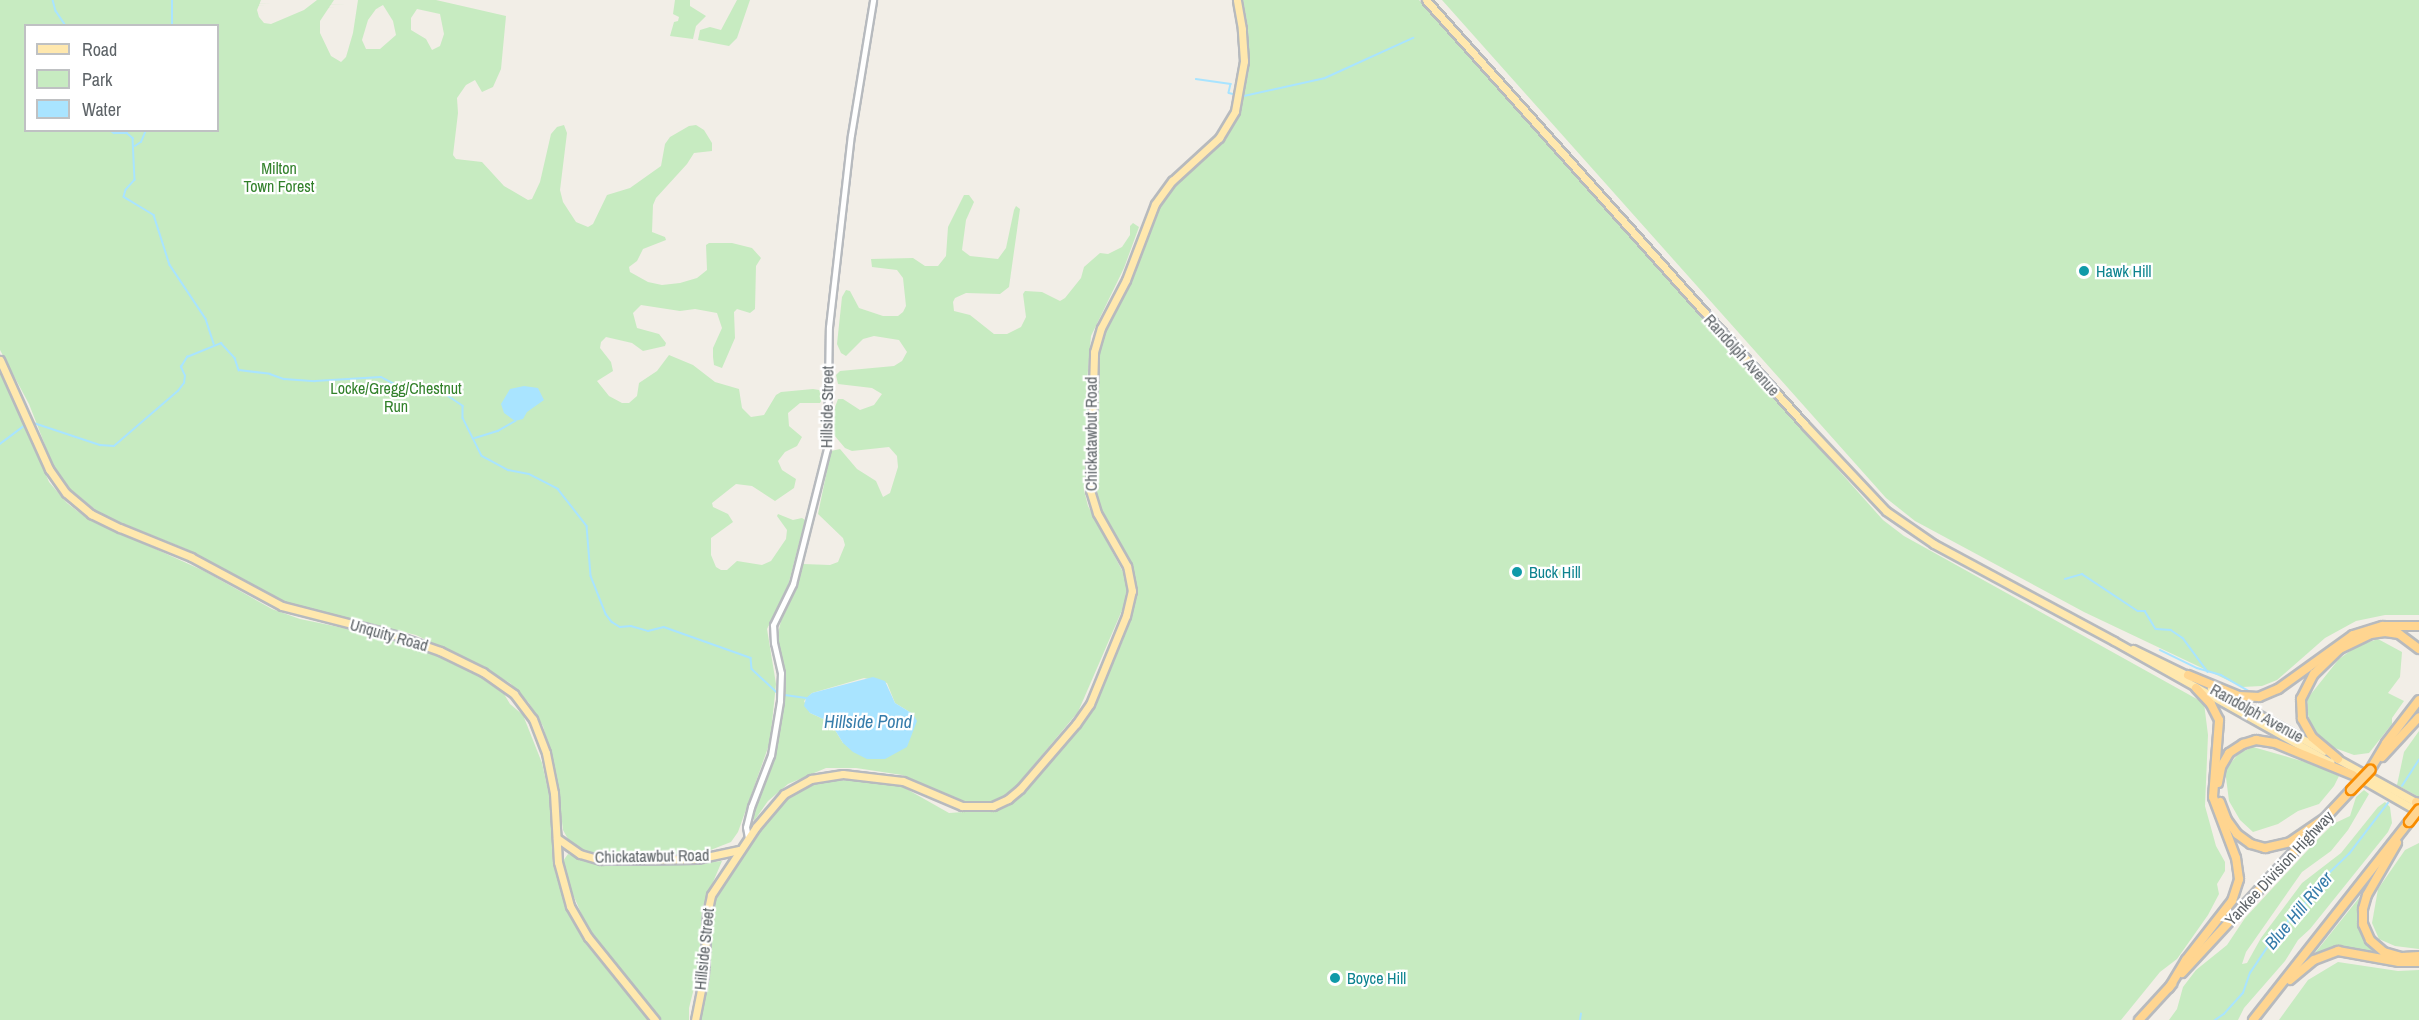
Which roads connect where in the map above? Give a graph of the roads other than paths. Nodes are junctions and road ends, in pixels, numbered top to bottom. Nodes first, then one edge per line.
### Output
1 (873, 0) edge
2 (1237, 0) edge
3 (1426, 0) edge
4 (0, 360) edge
5 (2419, 626) edge
6 (2114, 641) junction
7 (2419, 649) edge
8 (2188, 675) junction
9 (2196, 688) junction
10 (2419, 700) edge
11 (2419, 717) edge
12 (2338, 759) junction
13 (2370, 770) junction
14 (2353, 775) junction
15 (2395, 794) junction
16 (2418, 806) edge
17 (2328, 816) junction
18 (2401, 832) junction
19 (557, 838) junction
20 (748, 838) junction
21 (739, 850) junction
22 (2419, 956) edge
23 (2419, 962) edge
24 (2169, 988) junction
25 (2276, 992) junction
26 (655, 1020) edge
27 (695, 1020) edge
28 (2139, 1020) edge
29 (2253, 1020) edge

1 - 20 street, Hillside Street
2 - 20 main road, Chickatawbut Road
3 - 6 main road, Randolph Avenue
4 - 19 main road, Unquity Road
5 - 8 highway
6 - 8 main road, Randolph Avenue
6 - 9 main road, Randolph Avenue
7 - 12 highway
8 - 12 main road, Randolph Avenue
9 - 14 main road, Randolph Avenue
9 - 24 highway
10 - 13 highway
11 - 13 highway, Yankee Division Highway
12 - 15 main road, Randolph Avenue
13 - 17 highway, Yankee Division Highway, bridge
14 - 15 main road, Randolph Avenue
14 - 17 highway
15 - 16 main road
16 - 18 highway, bridge
17 - 24 highway, Yankee Division Highway
18 - 22 highway
18 - 25 highway
19 - 21 main road, Chickatawbut Road
19 - 26 main road, Unquity Road
20 - 21 main road, Chickatawbut Road
21 - 27 main road, Hillside Street
23 - 25 highway
24 - 28 highway, Yankee Division Highway
25 - 29 highway

